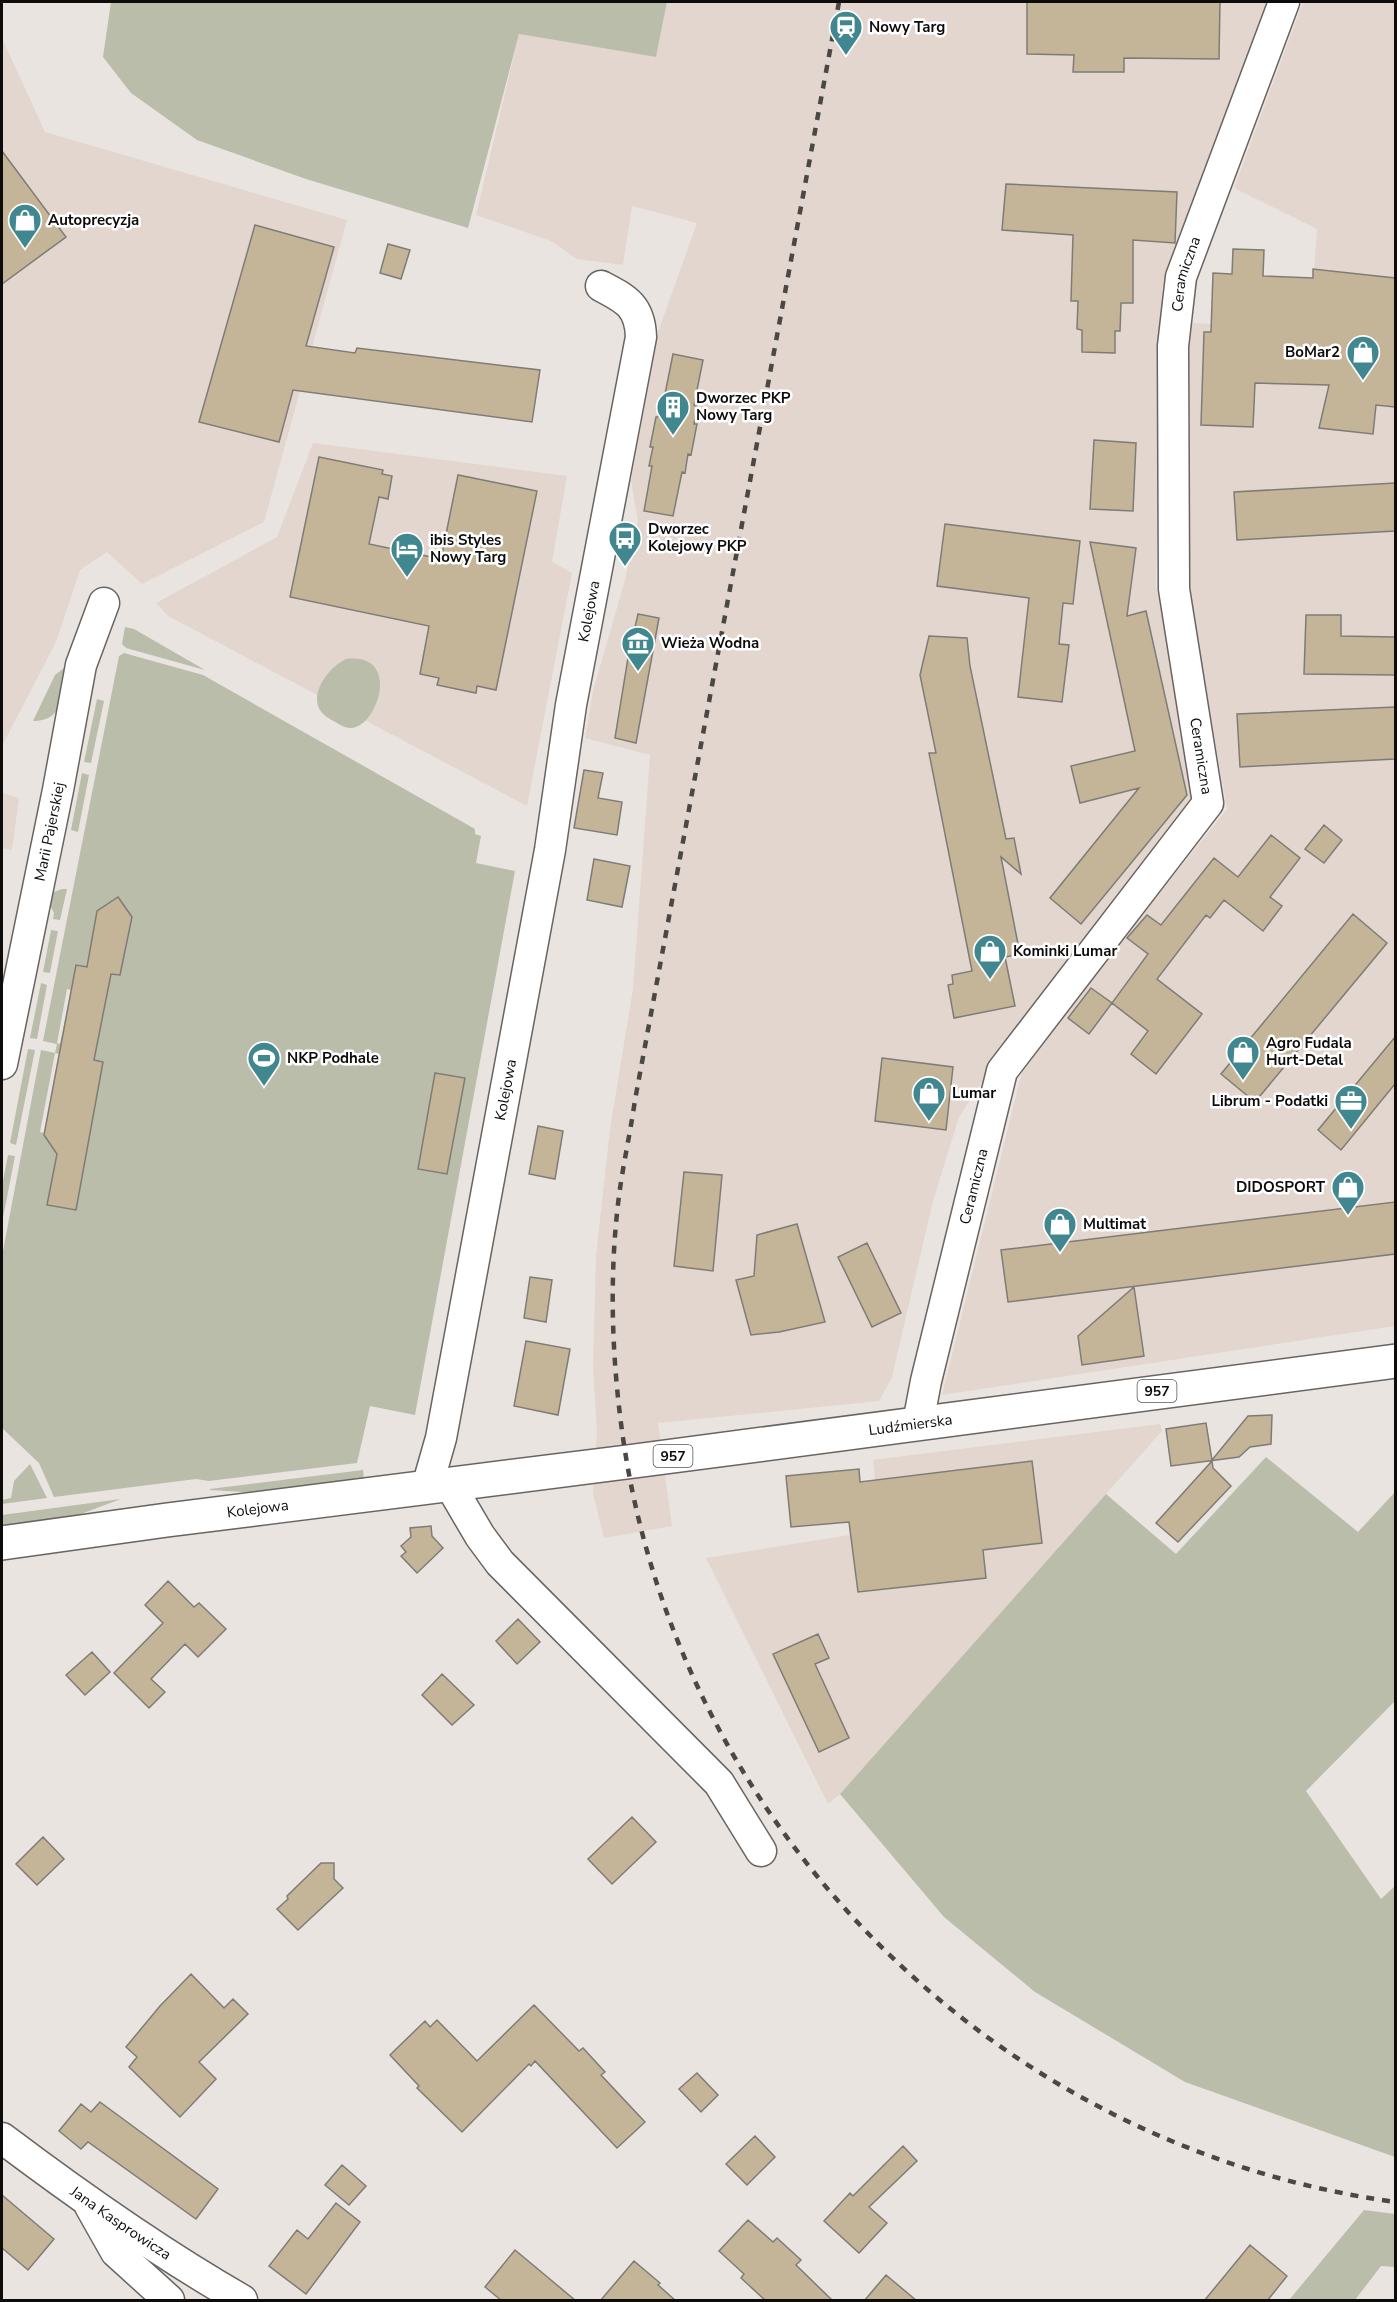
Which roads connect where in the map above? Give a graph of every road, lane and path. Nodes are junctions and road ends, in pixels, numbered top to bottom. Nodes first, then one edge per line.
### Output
1 (1278, 15) edge
2 (601, 286) dead end
3 (104, 603) dead end
4 (2, 1064) edge
5 (1395, 1361) edge
6 (918, 1422) junction
7 (439, 1486) junction
8 (2, 1543) edge
9 (761, 1851) dead end
10 (2, 2139) edge
11 (87, 2200) junction
12 (169, 2301) edge
13 (242, 2301) edge

1 - 6 street, Ceramiczna
2 - 7 street, Kolejowa
3 - 4 street, Marii Pajerskiej
5 - 6 main road, Ludźmierska / 957
6 - 7 main road, Ludźmierska / 957
7 - 8 main road, Kolejowa / 957
7 - 9 street
10 - 11 street, Jana Kasprowicza
11 - 12 street
11 - 13 street, Jana Kasprowicza

